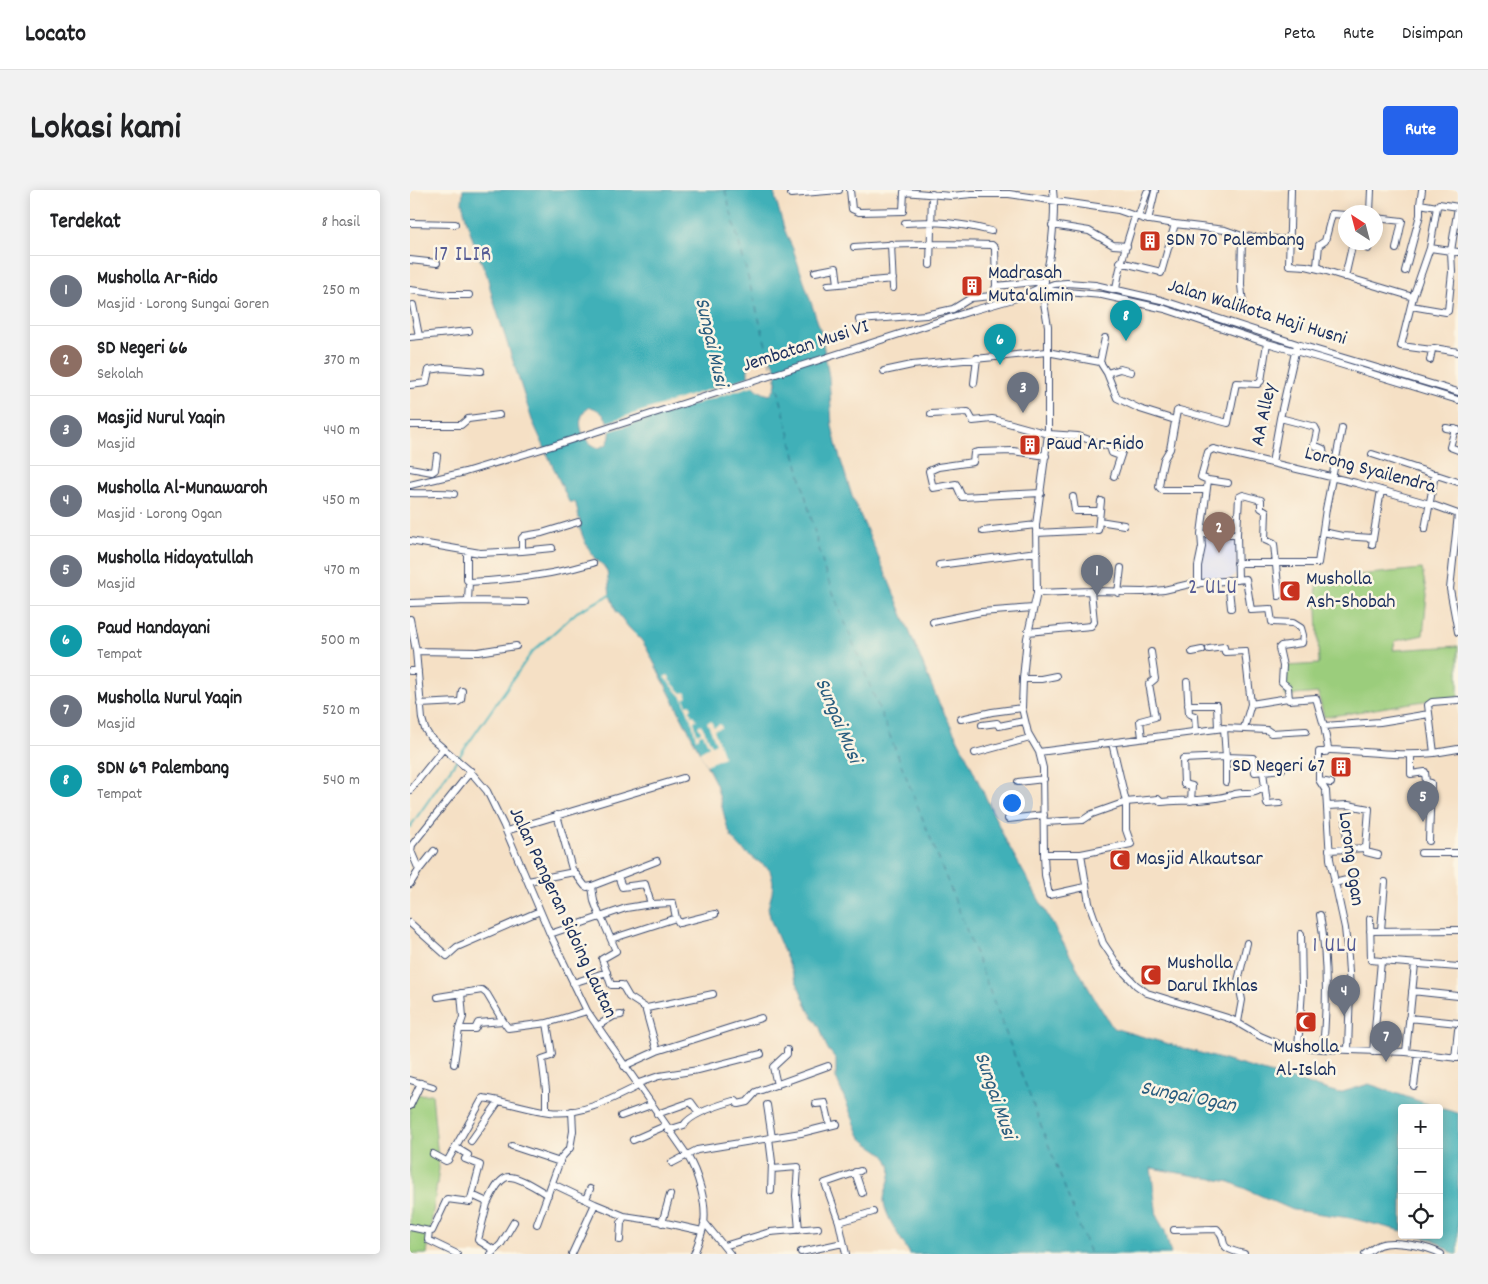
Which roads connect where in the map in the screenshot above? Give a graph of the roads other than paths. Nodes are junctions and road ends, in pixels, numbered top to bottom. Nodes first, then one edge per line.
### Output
1 (839, 190) edge
2 (850, 190) edge
3 (1053, 190) edge
4 (1291, 190) edge
5 (1371, 190) edge
6 (1422, 190) edge
7 (904, 191) edge
8 (1155, 191) edge
9 (972, 192) edge
10 (1146, 192) dead end
11 (791, 194) dead end
12 (932, 194) junction
13 (1054, 200) junction
14 (1420, 204) junction
15 (1370, 205) edge
16 (1437, 207) junction
17 (1458, 207) edge
18 (1338, 214) edge
19 (1136, 216) junction
20 (1383, 219) edge
21 (1148, 220) junction
22 (932, 221) junction
23 (410, 223) edge
24 (905, 223) dead end
25 (455, 224) dead end
26 (1175, 224) junction
27 (1052, 225) junction
28 (991, 231) dead end
29 (1242, 236) junction
30 (1289, 240) junction
31 (891, 244) junction
32 (931, 244) junction
33 (1127, 246) junction
34 (854, 247) dead end
35 (1430, 248) junction
36 (1396, 249) dead end
37 (1351, 250) edge
38 (1455, 251) edge
39 (410, 260) edge
40 (1120, 262) junction
41 (437, 263) dead end
42 (930, 265) dead end
43 (1323, 270) junction
44 (1405, 271) dead end
45 (815, 272) dead end
46 (1345, 277) junction
47 (893, 280) junction
48 (838, 284) junction
49 (828, 285) dead end
50 (996, 286) junction
51 (893, 288) dead end
52 (1042, 288) junction
53 (410, 290) edge
54 (1116, 290) junction
55 (469, 295) dead end
56 (1413, 298) junction
57 (413, 305) dead end
58 (1411, 306) junction
59 (1244, 314) dead end
60 (859, 320) dead end
61 (469, 331) dead end
62 (419, 336) junction
63 (410, 337) edge
64 (1105, 338) dead end
65 (1267, 343) junction
66 (1296, 347) junction
67 (1432, 350) junction
68 (1047, 352) junction
69 (1458, 352) edge
70 (977, 358) junction
71 (1430, 360) dead end
72 (1100, 362) junction
73 (480, 371) dead end
74 (884, 371) dead end
75 (1131, 372) dead end
76 (1107, 373) junction
77 (974, 383) dead end
78 (410, 385) edge
79 (1458, 392) edge
80 (1458, 400) edge
81 (932, 414) dead end
82 (499, 415) dead end
83 (1280, 418) junction
84 (1175, 420) junction
85 (410, 425) edge
86 (1342, 428) dead end
87 (1446, 428) dead end
88 (1457, 430) edge
89 (1048, 434) junction
90 (1125, 443) dead end
91 (1458, 450) edge
92 (1372, 454) dead end
93 (437, 456) dead end
94 (1046, 456) junction
95 (1120, 456) junction
96 (1336, 461) junction
97 (1272, 463) junction
98 (410, 468) edge
99 (1435, 474) junction
100 (1114, 476) dead end
101 (1333, 476) junction
102 (1208, 480) junction
103 (1228, 482) dead end
104 (1458, 482) edge
105 (410, 485) edge
106 (1206, 490) junction
107 (1382, 490) junction
108 (1040, 492) junction
109 (410, 493) edge
110 (454, 494) dead end
111 (1073, 497) dead end
112 (1101, 501) dead end
113 (1429, 504) junction
114 (1100, 512) junction
115 (1458, 514) edge
116 (1099, 521) junction
117 (578, 522) dead end
118 (1036, 525) junction
119 (1124, 525) dead end
120 (1425, 529) dead end
121 (983, 530) dead end
122 (1323, 532) junction
123 (1201, 534) junction
124 (1237, 534) junction
125 (1036, 536) junction
126 (410, 541) edge
127 (552, 548) dead end
128 (467, 551) junction
129 (522, 551) junction
130 (1037, 552) junction
131 (594, 563) dead end
132 (1237, 563) junction
133 (1275, 563) junction
134 (939, 565) dead end
135 (1121, 568) dead end
136 (1228, 580) junction
137 (1238, 580) junction
138 (469, 582) junction
139 (1198, 584) junction
140 (1091, 592) junction
141 (1118, 593) junction
142 (1038, 594) junction
143 (1279, 596) dead end
144 (468, 601) junction
145 (525, 602) dead end
146 (410, 603) edge
147 (1033, 608) junction
148 (1231, 608) dead end
149 (1457, 614) edge
150 (933, 622) dead end
151 (410, 623) edge
152 (1458, 632) edge
153 (1027, 635) junction
154 (516, 646) dead end
155 (416, 651) junction
156 (1151, 652) dead end
157 (1192, 652) dead end
158 (410, 671) edge
159 (418, 671) junction
160 (1056, 676) dead end
161 (1023, 679) junction
162 (1186, 682) dead end
163 (462, 691) dead end
164 (1288, 698) junction
165 (1458, 700) edge
166 (420, 704) junction
167 (1250, 704) junction
168 (1188, 705) junction
169 (1022, 708) junction
170 (1429, 714) junction
171 (961, 719) dead end
172 (1024, 721) junction
173 (982, 725) dead end
174 (1324, 726) junction
175 (1221, 728) junction
176 (1244, 728) junction
177 (1306, 730) dead end
178 (1196, 731) junction
179 (1030, 738) junction
180 (1142, 738) junction
181 (1112, 742) junction
182 (1328, 748) junction
183 (1458, 749) edge
184 (445, 751) junction
185 (975, 753) dead end
186 (1039, 753) junction
187 (1434, 753) junction
188 (1226, 755) junction
189 (1411, 756) junction
190 (1282, 769) dead end
191 (471, 771) junction
192 (1263, 771) junction
193 (683, 778) dead end
194 (1044, 779) junction
195 (1320, 781) junction
196 (1018, 782) dead end
197 (1226, 782) dead end
198 (1331, 783) dead end
199 (1264, 786) junction
200 (410, 790) edge
201 (1191, 801) junction
202 (1126, 802) junction
203 (1280, 804) dead end
204 (1327, 806) junction
205 (557, 816) junction
206 (1008, 819) dead end
207 (1044, 819) junction
208 (1346, 821) dead end
209 (506, 831) junction
210 (1429, 841) dead end
211 (1366, 848) junction
212 (1329, 850) junction
213 (1347, 850) junction
214 (434, 851) dead end
215 (1421, 853) dead end
216 (1458, 853) edge
217 (1044, 854) junction
218 (1081, 854) junction
219 (1378, 855) dead end
220 (657, 861) dead end
221 (419, 870) junction
222 (574, 872) junction
223 (618, 876) junction
224 (1356, 878) dead end
225 (528, 881) junction
226 (1334, 882) junction
227 (1385, 882) dead end
228 (410, 884) edge
229 (592, 886) junction
230 (1086, 887) junction
231 (651, 904) junction
232 (540, 911) junction
233 (716, 914) dead end
234 (1320, 915) dead end
235 (600, 917) junction
236 (676, 918) junction
237 (1370, 919) dead end
238 (410, 923) edge
239 (1381, 930) junction
240 (1458, 930) edge
241 (1370, 931) junction
242 (550, 934) junction
243 (1301, 934) dead end
244 (611, 939) junction
245 (1247, 944) dead end
246 (1381, 961) junction
247 (1415, 964) junction
248 (1458, 967) edge
249 (607, 972) junction
250 (573, 983) junction
251 (1412, 991) junction
252 (461, 993) junction
253 (713, 994) dead end
254 (1458, 996) edge
255 (438, 997) dead end
256 (646, 1008) junction
257 (587, 1011) junction
258 (621, 1015) dead end
259 (761, 1018) dead end
260 (1409, 1018) junction
261 (503, 1021) junction
262 (1238, 1022) junction
263 (547, 1023) junction
264 (1458, 1023) edge
265 (598, 1028) junction
266 (459, 1029) junction
267 (1458, 1030) edge
268 (1298, 1048) junction
269 (1323, 1049) junction
270 (787, 1050) dead end
271 (1348, 1050) junction
272 (657, 1051) junction
273 (1373, 1052) junction
274 (1406, 1052) junction
275 (761, 1054) dead end
276 (1418, 1054) junction
277 (1456, 1058) edge
278 (454, 1064) dead end
279 (624, 1066) junction
280 (828, 1066) dead end
281 (410, 1080) edge
282 (421, 1083) junction
283 (777, 1084) junction
284 (637, 1085) junction
285 (1414, 1086) dead end
286 (433, 1087) dead end
287 (501, 1101) junction
288 (816, 1104) dead end
289 (651, 1105) junction
290 (767, 1105) dead end
291 (410, 1106) edge
292 (572, 1111) junction
293 (546, 1112) junction
294 (699, 1113) junction
295 (657, 1114) junction
296 (621, 1116) dead end
297 (667, 1128) junction
298 (770, 1138) junction
299 (633, 1140) dead end
300 (471, 1141) dead end
301 (512, 1146) dead end
302 (455, 1147) junction
303 (434, 1154) dead end
304 (687, 1156) junction
305 (560, 1162) junction
306 (672, 1164) dead end
307 (772, 1169) junction
308 (553, 1184) junction
309 (590, 1189) dead end
310 (772, 1190) dead end
311 (862, 1193) dead end
312 (472, 1195) junction
313 (548, 1195) junction
314 (670, 1195) dead end
315 (586, 1199) junction
316 (487, 1204) junction
317 (596, 1204) junction
318 (873, 1212) dead end
319 (624, 1216) junction
320 (514, 1222) dead end
321 (704, 1222) junction
322 (839, 1222) junction
323 (662, 1223) junction
324 (537, 1224) dead end
325 (410, 1227) edge
326 (818, 1228) dead end
327 (795, 1230) junction
328 (1174, 1230) dead end
329 (429, 1231) junction
330 (702, 1232) junction
331 (620, 1240) dead end
332 (843, 1243) junction
333 (724, 1246) junction
334 (492, 1252) edge
335 (801, 1252) dead end
336 (456, 1254) edge
337 (572, 1254) edge
338 (694, 1254) edge
339 (730, 1254) edge
340 (846, 1254) edge
341 (1244, 1254) edge
342 (1366, 1254) edge
343 (1441, 1254) edge

1 - 11 street
2 - 7 street
3 - 13 street
4 - 30 street
5 - 15 street
6 - 14 street
7 - 12 street
8 - 21 street
9 - 12 street
9 - 13 street
10 - 19 street
12 - 22 street
13 - 19 street
13 - 27 street
14 - 16 street
14 - 44 street
16 - 17 street
16 - 35 street
17 - 38 street
18 - 43 street
19 - 21 street
19 - 33 street
20 - 36 street
21 - 26 street
22 - 24 street
22 - 28 street
22 - 32 street
23 - 25 street
26 - 29 street
26 - 40 street
27 - 33 street
27 - 52 street
29 - 30 street
29 - 59 street
30 - 43 street
31 - 32 street
31 - 34 street
31 - 47 street
32 - 42 street
32 - 50 street
33 - 40 street
35 - 38 street
35 - 56 street
37 - 46 street
38 - 58 street
39 - 41 street
40 - 54 street
43 - 46 street
45 - 48 street
46 - 56 street
47 - 48 street
47 - 51 street
48 - 49 street
50 - 52 street
50 - 60 street
52 - 54 street, Jalan Walikota Haji Husni
52 - 65 street, Jalan Walikota Haji Husni
52 - 68 street
52 - 105 street, Jembatan Musi VI
53 - 55 street
54 - 66 street, Jalan Walikota Haji Husni
56 - 58 street
57 - 62 street
58 - 67 street
61 - 62 street
62 - 63 street
64 - 72 street
65 - 66 street, Jalan Walikota Haji Husni
65 - 84 street
66 - 79 street, Jalan Walikota Haji Husni
66 - 80 street, Jalan Walikota Haji Husni
66 - 83 street, AA Alley
67 - 69 street
67 - 71 street
68 - 70 street
68 - 72 street
68 - 89 street
70 - 74 street
70 - 77 street
72 - 76 street
73 - 78 street
75 - 76 street
76 - 84 street
81 - 89 street
82 - 85 street
83 - 96 street
83 - 97 street, AA Alley
84 - 106 street
86 - 96 street
87 - 88 street
88 - 91 street
89 - 94 street
89 - 95 street
90 - 95 street
92 - 99 street
93 - 98 street
94 - 108 street
94 - 108 street
95 - 100 street
96 - 101 street
97 - 101 street, Lorong Syailendra
97 - 102 street, AA Alley
99 - 104 street
99 - 113 street
101 - 107 street, Lorong Syailendra
101 - 122 street
102 - 103 street
102 - 106 street
106 - 123 street
107 - 113 street, Lorong Syailendra
107 - 122 street
108 - 118 street
109 - 110 street
111 - 114 street
112 - 114 street
113 - 115 street, Lorong Syailendra
113 - 120 street
114 - 116 street
115 - 149 street
116 - 119 street
116 - 125 street
117 - 129 street
118 - 121 street
118 - 125 street
122 - 133 street
123 - 124 street
123 - 139 street
124 - 132 street
124 - 133 street
125 - 130 street
126 - 128 street
127 - 129 street
128 - 129 street
128 - 138 street
130 - 134 street
130 - 142 street
131 - 138 street
132 - 133 street
132 - 137 street
133 - 143 street
135 - 141 street
136 - 137 street
136 - 139 street
136 - 148 street
137 - 164 street
138 - 144 street
139 - 141 street
140 - 141 street
140 - 142 street
140 - 153 street
142 - 147 street
144 - 145 street
144 - 146 street
147 - 150 street
147 - 153 street
149 - 152 street
151 - 155 street
153 - 161 street
154 - 155 street
155 - 159 street
156 - 180 street
157 - 167 street
158 - 159 street
159 - 166 street
160 - 161 street
161 - 169 street
162 - 168 street
163 - 166 street
164 - 167 street
164 - 174 street
165 - 170 street
166 - 184 street
167 - 176 street
168 - 175 street
168 - 178 street
169 - 171 street
169 - 172 street
170 - 174 street
170 - 187 street
172 - 173 street
172 - 179 street
174 - 182 street
175 - 176 street
175 - 178 street
175 - 188 street
176 - 177 street
178 - 180 street
179 - 185 street
179 - 186 street
180 - 181 street
181 - 186 street
181 - 202 street
182 - 189 street
182 - 195 street
183 - 187 street
184 - 191 street, Jalan Pangeran Sidoing Lautan
184 - 200 street
186 - 194 street
187 - 189 street
188 - 192 street
188 - 197 street
188 - 201 street
189 - 210 street
190 - 192 street
191 - 209 street, Jalan Pangeran Sidoing Lautan
191 - 221 street
192 - 199 street
193 - 205 street
194 - 196 street
194 - 207 street
195 - 198 street
195 - 204 street, Lorong Ogan
199 - 201 street
199 - 203 street
201 - 202 street
202 - 207 street
202 - 218 street
204 - 211 street
204 - 212 street, Lorong Ogan
205 - 209 street
205 - 222 street
206 - 207 street
207 - 217 street
208 - 213 street
209 - 225 street, Jalan Pangeran Sidoing Lautan
211 - 213 street
211 - 219 street
212 - 213 street
212 - 226 street, Lorong Ogan
214 - 221 street
215 - 216 street
217 - 218 street
217 - 230 street
218 - 230 street
220 - 223 street
221 - 228 street
222 - 225 street
222 - 229 street
223 - 229 street
223 - 231 street
224 - 226 street
225 - 232 street, Jalan Pangeran Sidoing Lautan
226 - 271 street, Lorong Ogan
227 - 239 street
229 - 235 street
230 - 262 street
231 - 235 street
231 - 236 street
232 - 238 street
232 - 242 street, Jalan Pangeran Sidoing Lautan
233 - 236 street
234 - 269 street
235 - 242 street
235 - 244 street
236 - 244 street
237 - 241 street
239 - 240 street
239 - 241 street
241 - 246 street
242 - 250 street, Jalan Pangeran Sidoing Lautan
243 - 268 street
244 - 249 street
245 - 262 street
246 - 247 street
246 - 273 street
247 - 248 street
247 - 251 street
249 - 250 street
249 - 256 street
250 - 257 street, Jalan Pangeran Sidoing Lautan
251 - 254 street
251 - 260 street
252 - 255 street
252 - 261 street
252 - 266 street
253 - 256 street
256 - 272 street
257 - 263 street
257 - 265 street, Jalan Pangeran Sidoing Lautan
258 - 265 street
259 - 272 street
260 - 264 street
260 - 274 street
261 - 263 street
261 - 266 street
262 - 268 street
263 - 293 street
265 - 279 street, Jalan Pangeran Sidoing Lautan
266 - 278 street
267 - 277 street
268 - 269 street
269 - 271 street
270 - 283 street
271 - 273 street
272 - 279 street
273 - 274 street
274 - 276 street
275 - 284 street
276 - 277 street
276 - 285 street
279 - 284 street, Jalan Pangeran Sidoing Lautan
280 - 283 street
281 - 282 street
282 - 286 street
282 - 291 street
283 - 294 street
284 - 289 street, Jalan Pangeran Sidoing Lautan
284 - 292 street
287 - 293 street
287 - 300 street
287 - 302 street
288 - 298 street
289 - 295 street, Jalan Pangeran Sidoing Lautan
289 - 296 street
290 - 298 street
292 - 293 street
292 - 305 street
294 - 295 street
294 - 297 street
295 - 297 street, Jalan Pangeran Sidoing Lautan
297 - 299 street
297 - 304 street, Jalan Pangeran Sidoing Lautan
298 - 304 street
298 - 307 street
301 - 305 street
302 - 303 street
302 - 312 street
304 - 306 street
304 - 321 street, Jalan Pangeran Sidoing Lautan
305 - 308 street
307 - 310 street
307 - 327 street
308 - 313 street
308 - 315 street
309 - 315 street
311 - 322 street
312 - 316 street
312 - 329 street
313 - 316 street
313 - 324 street
314 - 323 street
315 - 317 street
316 - 334 street
317 - 319 street
317 - 337 street
318 - 322 street
319 - 323 street
319 - 331 street
320 - 334 street
321 - 330 street, Jalan Pangeran Sidoing Lautan
321 - 333 street
322 - 332 street
323 - 330 street
325 - 329 street
326 - 327 street
327 - 333 street
328 - 341 street
329 - 336 street
330 - 338 street, Jalan Pangeran Sidoing Lautan
332 - 335 street
332 - 340 street
333 - 339 street
342 - 343 street

